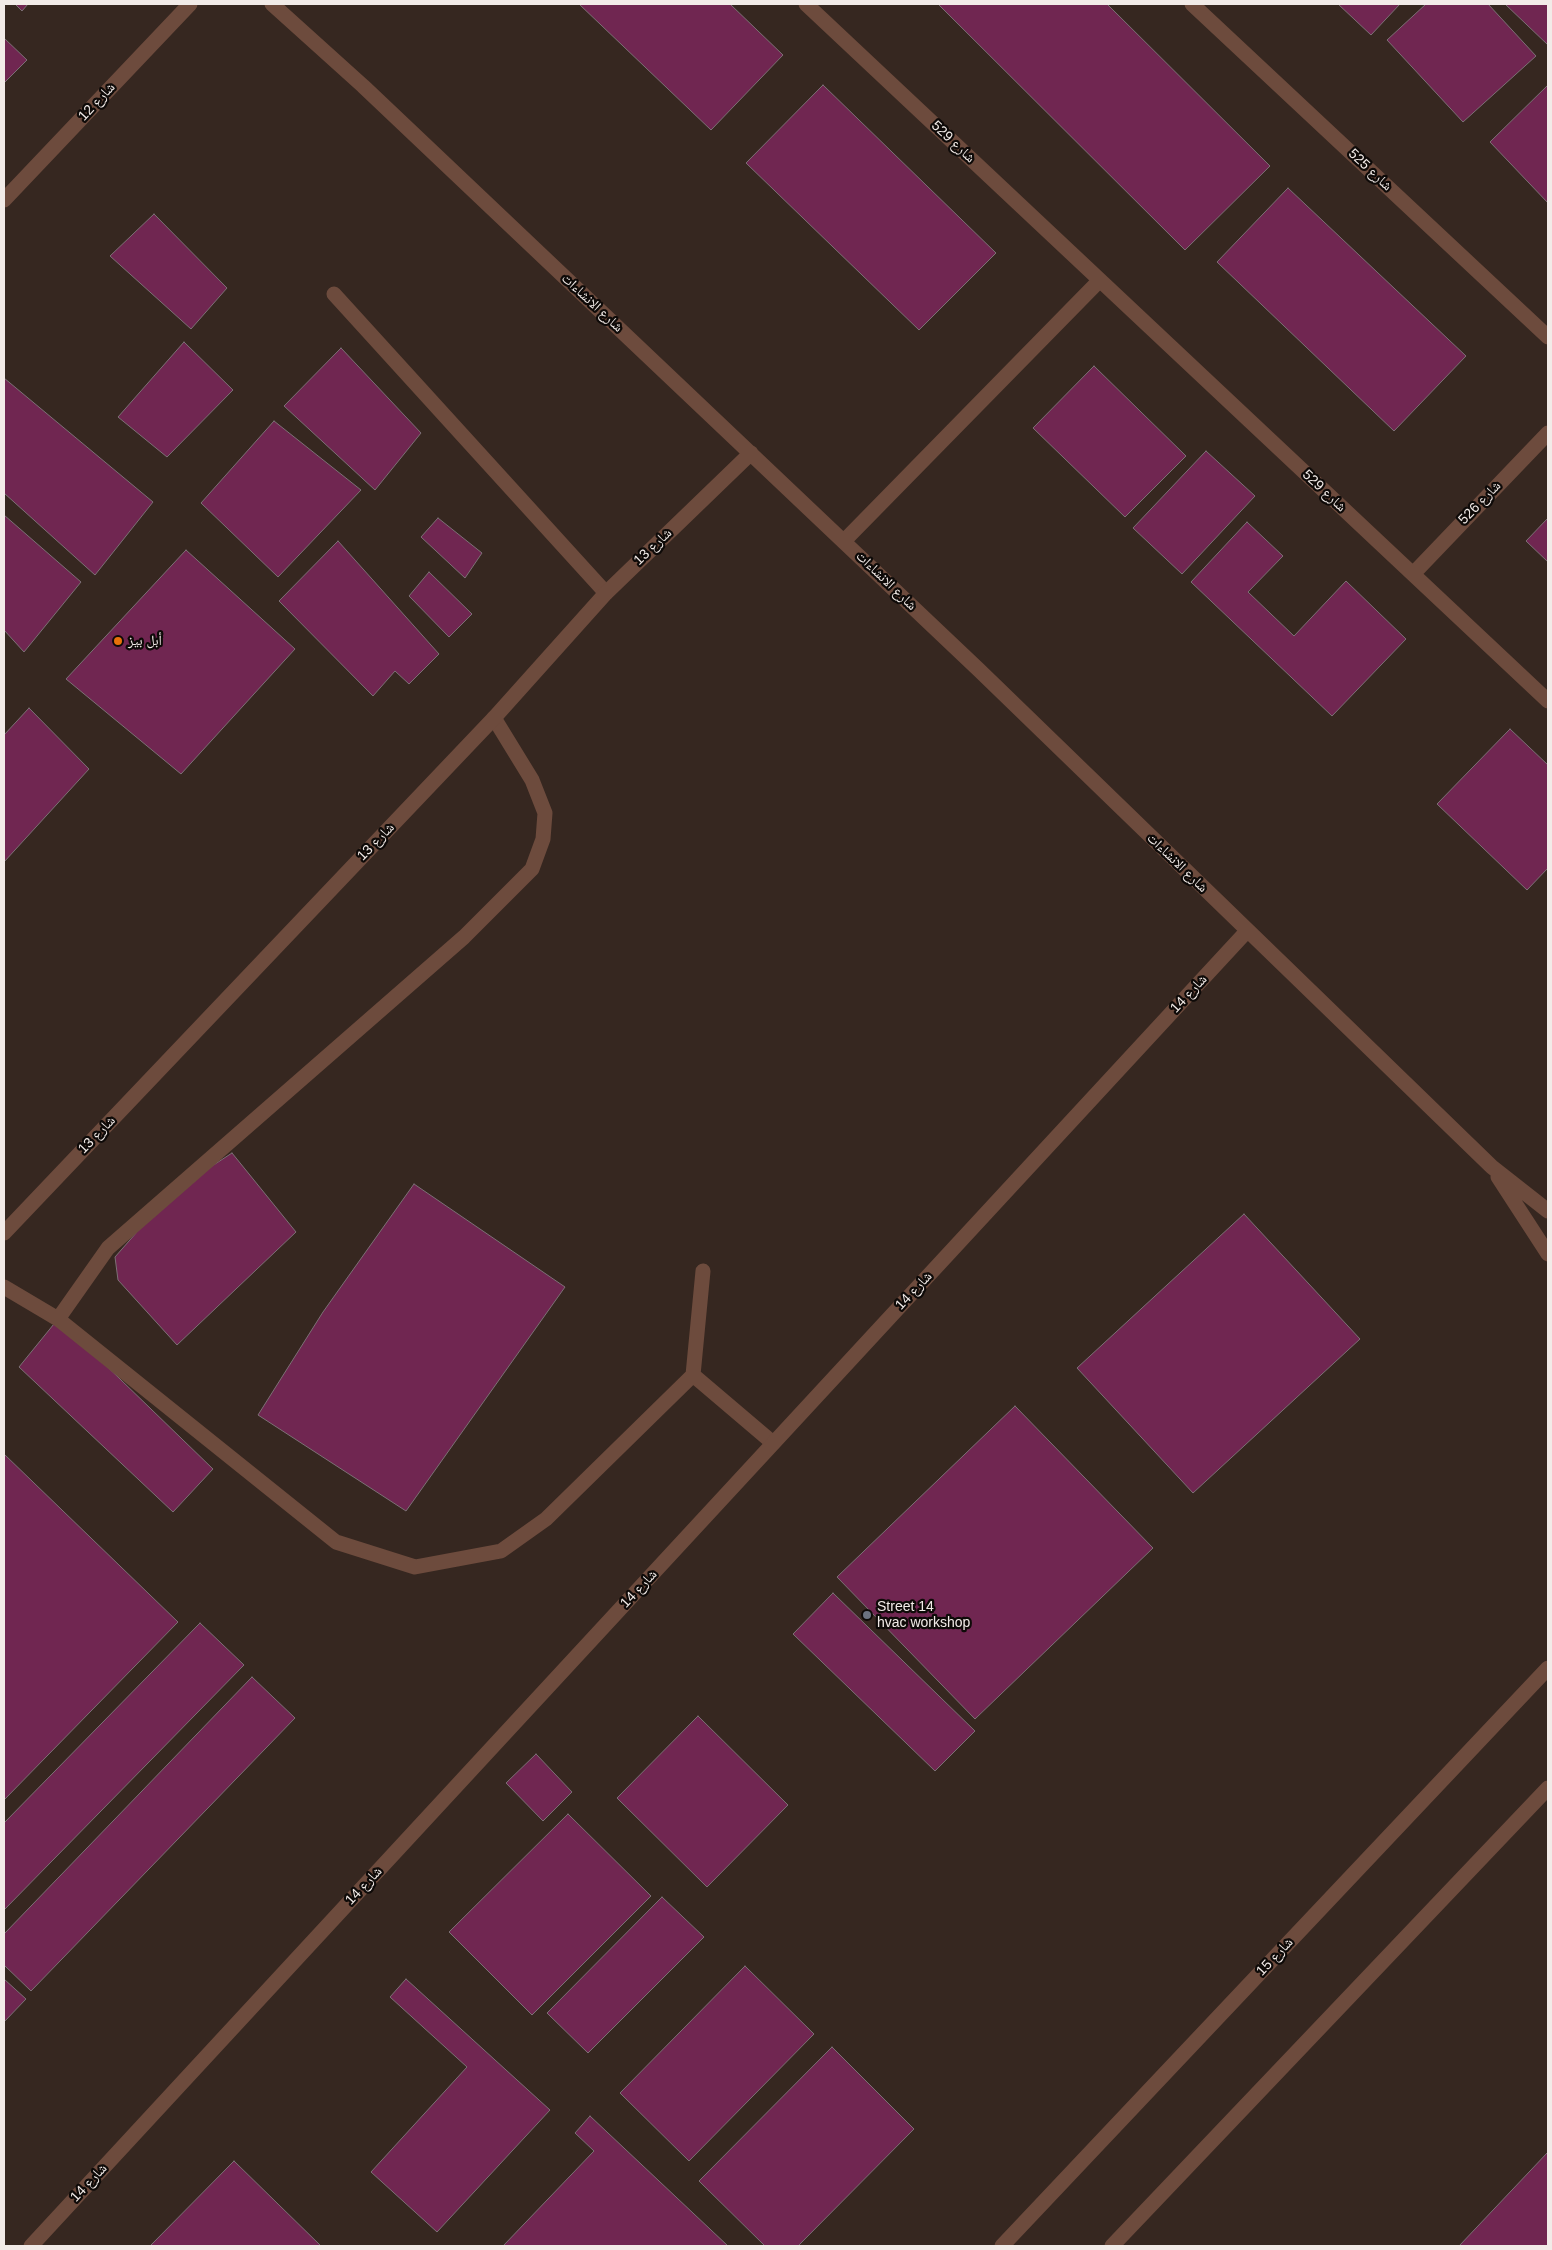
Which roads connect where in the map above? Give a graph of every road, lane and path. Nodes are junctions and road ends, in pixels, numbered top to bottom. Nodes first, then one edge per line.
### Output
1 (190, 4) edge
2 (272, 4) edge
3 (806, 4) edge
4 (1192, 4) edge
5 (4, 200) edge
6 (1100, 280) junction
7 (334, 294) dead end
8 (1548, 337) edge
9 (1548, 433) edge
10 (751, 453) junction
11 (844, 541) junction
12 (1412, 574) junction
13 (606, 593) junction
14 (1548, 701) edge
15 (494, 718) junction
16 (1247, 931) junction
17 (1492, 1167) junction
18 (1548, 1211) edge
19 (4, 1233) edge
20 (1548, 1254) edge
21 (704, 1271) dead end
22 (4, 1287) edge
23 (58, 1319) junction
24 (693, 1375) junction
25 (774, 1443) junction
26 (1548, 1668) edge
27 (1548, 1788) edge
28 (31, 2246) edge
29 (1002, 2246) edge
30 (1112, 2246) edge

1 - 5 street, شارع 12
2 - 10 street, شارع الانشاءات
3 - 6 street, شارع 529
4 - 8 street, شارع 525
6 - 11 street
6 - 12 street, شارع 529
7 - 13 street
9 - 12 street, شارع 526
10 - 11 street, شارع الانشاءات
10 - 13 street, شارع 13
11 - 16 street, شارع الانشاءات
12 - 14 street, شارع 529
13 - 15 street, شارع 13
15 - 19 street, شارع 13
15 - 23 street
16 - 17 street, شارع الانشاءات
16 - 25 street, شارع 14
17 - 18 street, شارع الانشاءات
17 - 20 street, شارع الانشاءات
21 - 24 street
22 - 23 street
23 - 24 street
24 - 25 street
25 - 28 street, شارع 14
26 - 29 street, شارع 15
27 - 30 street

